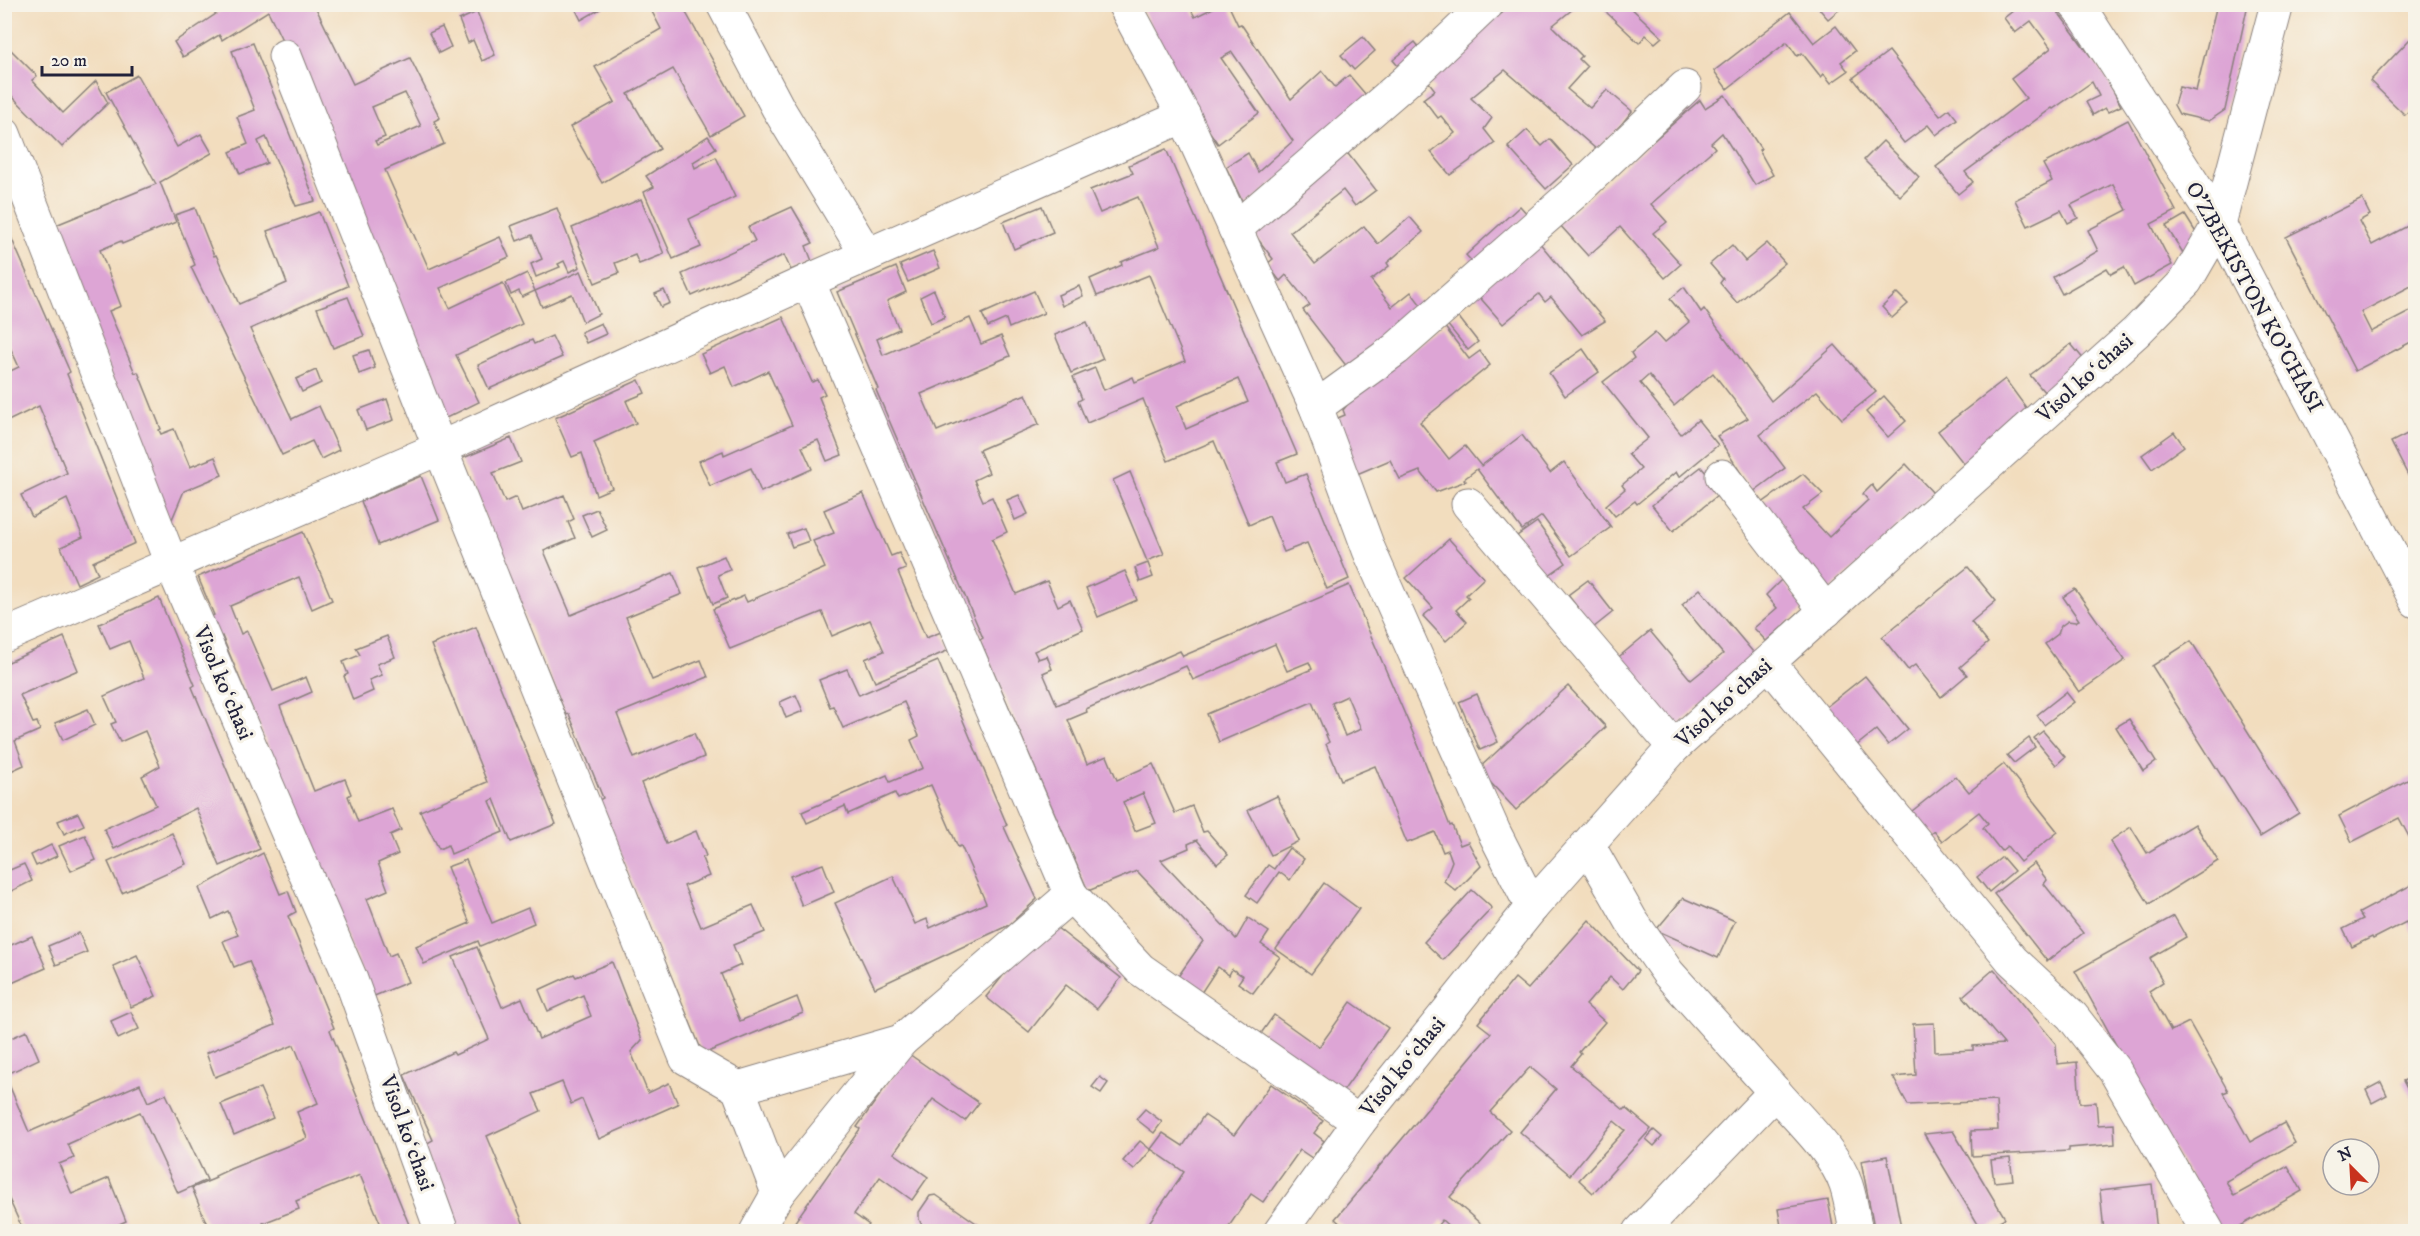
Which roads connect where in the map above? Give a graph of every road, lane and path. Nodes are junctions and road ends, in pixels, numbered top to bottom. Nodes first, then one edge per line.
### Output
1 (723, 4) edge
2 (1124, 4) edge
3 (1487, 4) edge
4 (2075, 4) edge
5 (2277, 4) edge
6 (285, 56) dead end
7 (1685, 87) dead end
8 (1184, 116) junction
9 (4, 134) edge
10 (2219, 225) junction
11 (1235, 229) junction
12 (867, 255) junction
13 (808, 281) junction
14 (1316, 407) junction
15 (440, 448) junction
16 (1722, 476) dead end
17 (1468, 504) dead end
18 (171, 562) junction
19 (2415, 601) edge
20 (1826, 611) junction
21 (4, 636) edge
22 (1768, 663) junction
23 (1674, 747) junction
24 (1588, 845) junction
25 (1071, 895) junction
26 (1532, 907) junction
27 (901, 1041) junction
28 (738, 1088) junction
29 (1775, 1092) junction
30 (1359, 1122) junction
31 (778, 1193) junction
32 (442, 1232) edge
33 (756, 1232) edge
34 (1280, 1232) edge
35 (1640, 1232) edge
36 (1856, 1232) edge
37 (2208, 1232) edge

1 - 12 street
2 - 8 street
3 - 11 street
4 - 10 street, O'ZBEKISTON KO'CHASI
5 - 10 street, Visol koʻchasi
6 - 15 street
7 - 14 street
8 - 11 street
8 - 12 street
9 - 18 street, Visol koʻchasi
10 - 19 street, O'ZBEKISTON KO'CHASI
10 - 20 street, Visol koʻchasi
11 - 14 street
12 - 13 street
13 - 15 street
13 - 25 street
14 - 26 street
15 - 18 street
15 - 28 street
16 - 20 street
17 - 23 street
18 - 21 street
18 - 32 street, Visol koʻchasi
20 - 22 street, Visol koʻchasi
22 - 23 street, Visol koʻchasi
22 - 37 street
23 - 24 street, Visol koʻchasi
24 - 26 street, Visol koʻchasi
24 - 29 street
25 - 27 street
25 - 30 street
26 - 30 street, Visol koʻchasi
27 - 28 street
27 - 31 street
28 - 31 street
29 - 35 street
29 - 36 street
30 - 34 street, Visol koʻchasi
31 - 33 street

